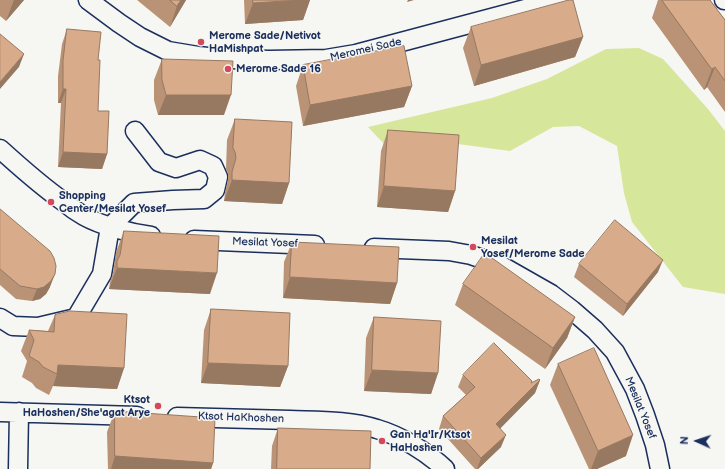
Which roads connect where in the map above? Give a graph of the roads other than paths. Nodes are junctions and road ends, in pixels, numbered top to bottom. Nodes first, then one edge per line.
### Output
1 (88, 0) edge
2 (559, 0) edge
3 (135, 132) dead end
4 (0, 149) edge
5 (110, 227) junction
6 (332, 246) edge
7 (355, 247) edge
8 (0, 318) edge
9 (0, 412) edge
10 (19, 412) junction
11 (18, 469) edge
12 (445, 469) edge
13 (660, 469) edge

1 - 2 street, Meromei Sade
3 - 5 street
4 - 5 street, Mesilat Yosef
5 - 6 street, Mesilat Yosef
5 - 8 street
7 - 13 street, Mesilat Yosef
9 - 10 street, Ktsot HaKhoshen
10 - 11 street
10 - 12 street, Ktsot HaKhoshen

